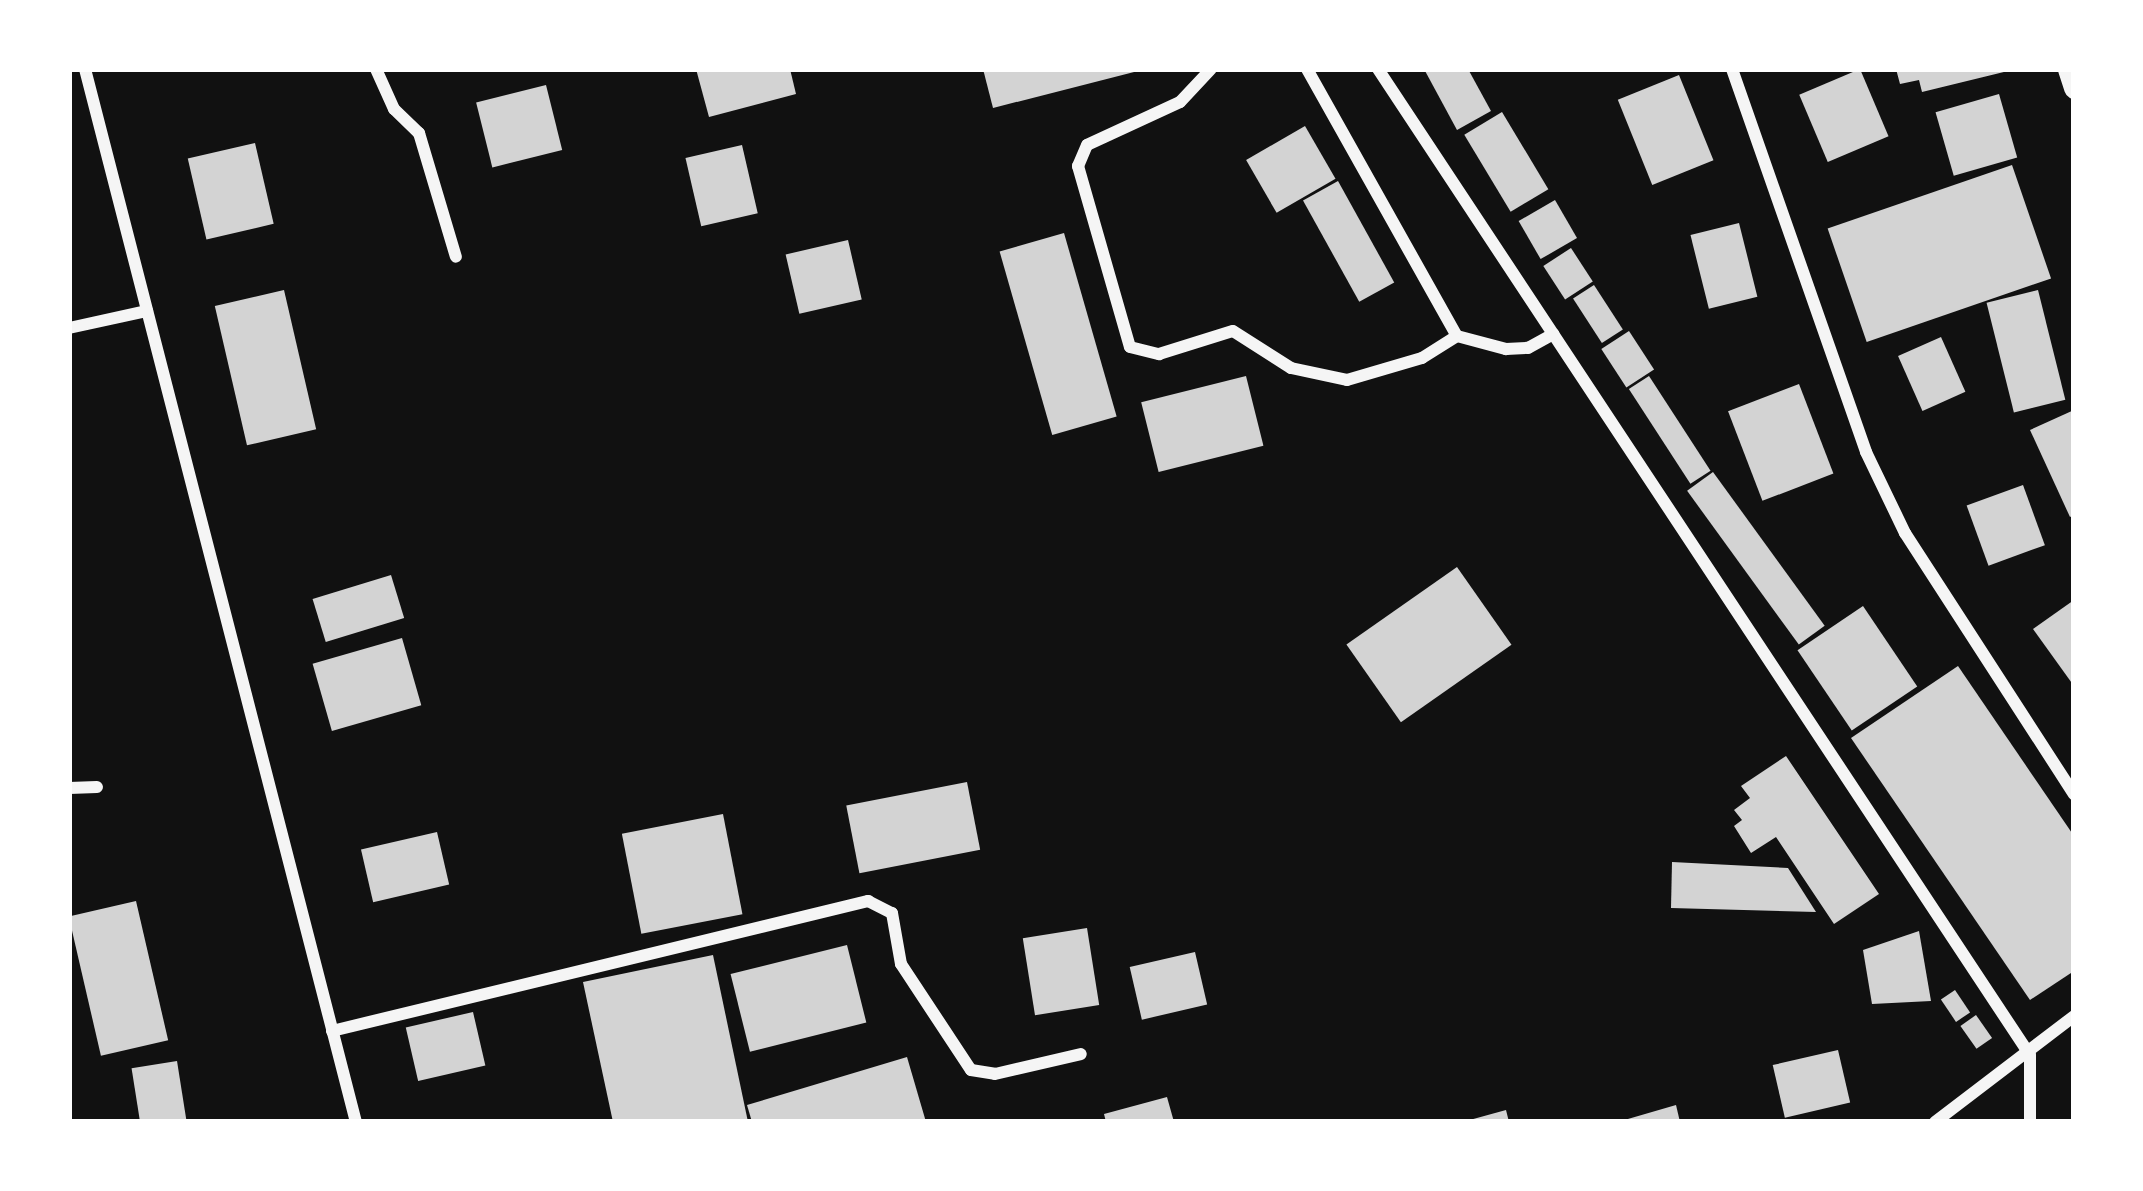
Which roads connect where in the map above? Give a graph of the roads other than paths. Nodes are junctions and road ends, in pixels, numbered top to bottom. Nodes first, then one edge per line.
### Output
1 (85, 69) edge
2 (376, 69) edge
3 (1211, 69) edge
4 (1307, 69) edge
5 (1378, 69) edge
6 (1732, 69) edge
7 (2068, 69) edge
8 (2074, 88) edge
9 (456, 257) dead end
10 (147, 311) junction
11 (69, 328) edge
12 (1553, 334) junction
13 (1457, 336) junction
14 (69, 788) edge
15 (98, 788) dead end
16 (2074, 794) edge
17 (2074, 1016) edge
18 (332, 1031) junction
19 (1081, 1054) dead end
20 (2030, 1055) junction
21 (356, 1122) edge
22 (1935, 1122) edge
23 (2030, 1122) edge

1 - 10 street
2 - 9 street
3 - 13 street
4 - 13 street
5 - 12 street
6 - 16 street
7 - 8 street
10 - 11 street
10 - 18 street
12 - 13 street
12 - 20 street
14 - 15 street
17 - 20 street
18 - 19 street
18 - 21 street
20 - 22 street
20 - 23 street

